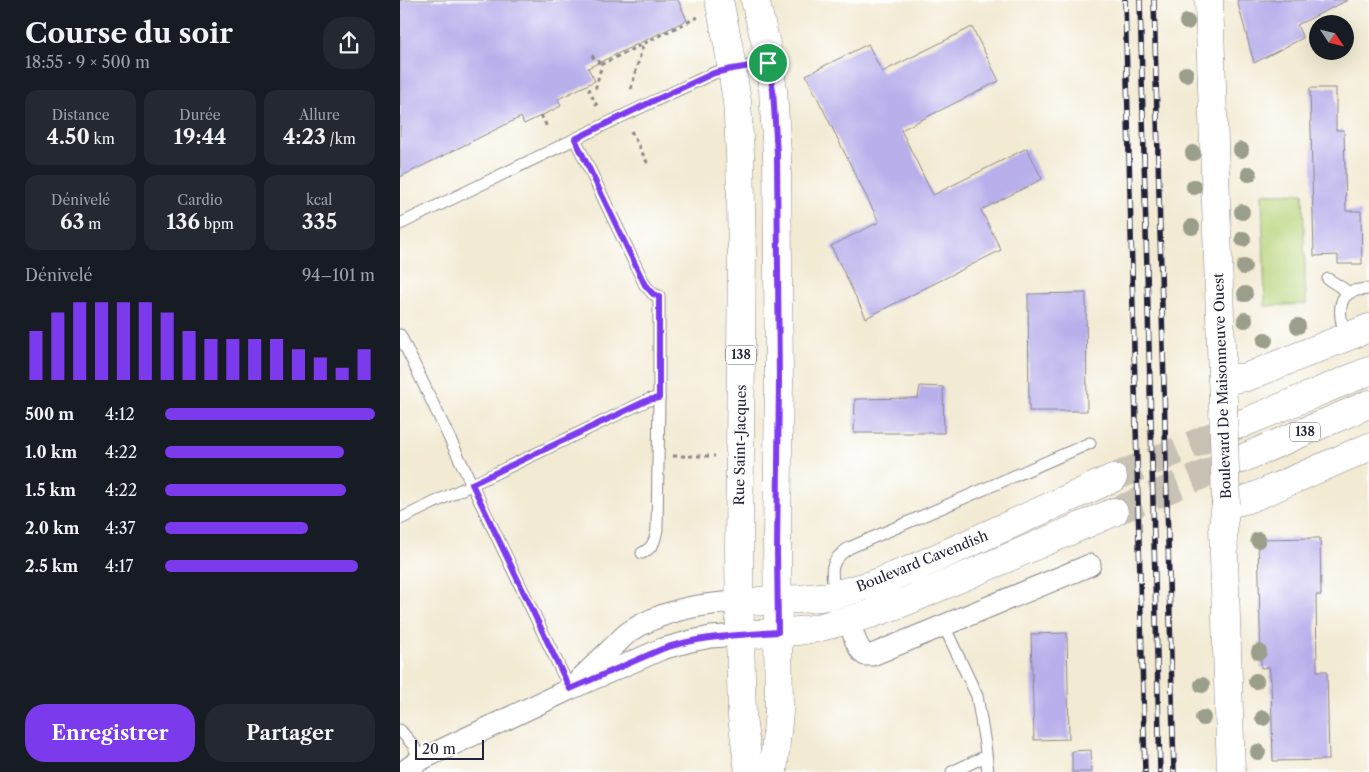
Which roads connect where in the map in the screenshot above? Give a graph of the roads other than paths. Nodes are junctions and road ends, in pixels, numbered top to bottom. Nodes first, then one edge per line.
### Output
1 (755, 0) edge
2 (1209, 0) edge
3 (712, 7) edge
4 (768, 63) junction
5 (732, 69) junction
6 (575, 139) junction
7 (400, 224) edge
8 (1328, 279) dead end
9 (1369, 289) edge
10 (1350, 293) junction
11 (1358, 333) edge
12 (400, 334) edge
13 (1369, 371) edge
14 (659, 398) junction
15 (1228, 403) junction
16 (1369, 404) edge
17 (1090, 443) dead end
18 (1369, 447) edge
19 (1241, 459) tunnel mouth
20 (1113, 478) tunnel mouth
21 (472, 484) junction
22 (1226, 504) junction
23 (1114, 512) tunnel mouth
24 (400, 519) edge
25 (642, 553) dead end
26 (1090, 565) dead end
27 (835, 594) junction
28 (778, 600) junction
29 (740, 602) junction
30 (850, 620) junction
31 (944, 626) junction
32 (778, 632) junction
33 (740, 635) junction
34 (570, 689) junction
35 (400, 730) edge
36 (986, 756) junction
37 (411, 766) edge
38 (749, 772) edge
39 (773, 772) edge
40 (952, 772) edge
41 (988, 772) edge
42 (1231, 772) edge

1 - 4 main road
2 - 15 main road, Boulevard De Maisonneuve Ouest
3 - 5 main road, Rue Saint-Jacques / 138
4 - 5 lane
4 - 28 main road
5 - 6 lane
5 - 29 main road, Rue Saint-Jacques / 138
6 - 7 lane
6 - 14 lane
8 - 10 lane
9 - 10 lane
10 - 11 lane
11 - 15 main road
12 - 21 lane
13 - 15 main road, 138
14 - 21 lane
14 - 25 lane
15 - 22 main road, Boulevard De Maisonneuve Ouest, bridge
16 - 19 main road, 138
17 - 27 lane
18 - 22 main road
20 - 27 main road, Boulevard Cavendish
21 - 24 lane
21 - 34 lane
22 - 42 main road, Boulevard De Maisonneuve Ouest
23 - 30 main road, Boulevard Cavendish
26 - 31 street
27 - 28 main road, Boulevard Cavendish
28 - 29 main road, Boulevard Cavendish
28 - 32 main road
29 - 33 main road, Rue Saint-Jacques / 138
29 - 34 street, Boulevard Cavendish
30 - 31 street
30 - 32 main road, Boulevard Cavendish
31 - 36 lane
32 - 33 main road, Boulevard Cavendish
32 - 39 main road
33 - 34 street, Boulevard Cavendish
33 - 38 main road, Rue Saint-Jacques
34 - 37 street, Boulevard Cavendish
35 - 37 lane
36 - 40 lane
36 - 41 lane

